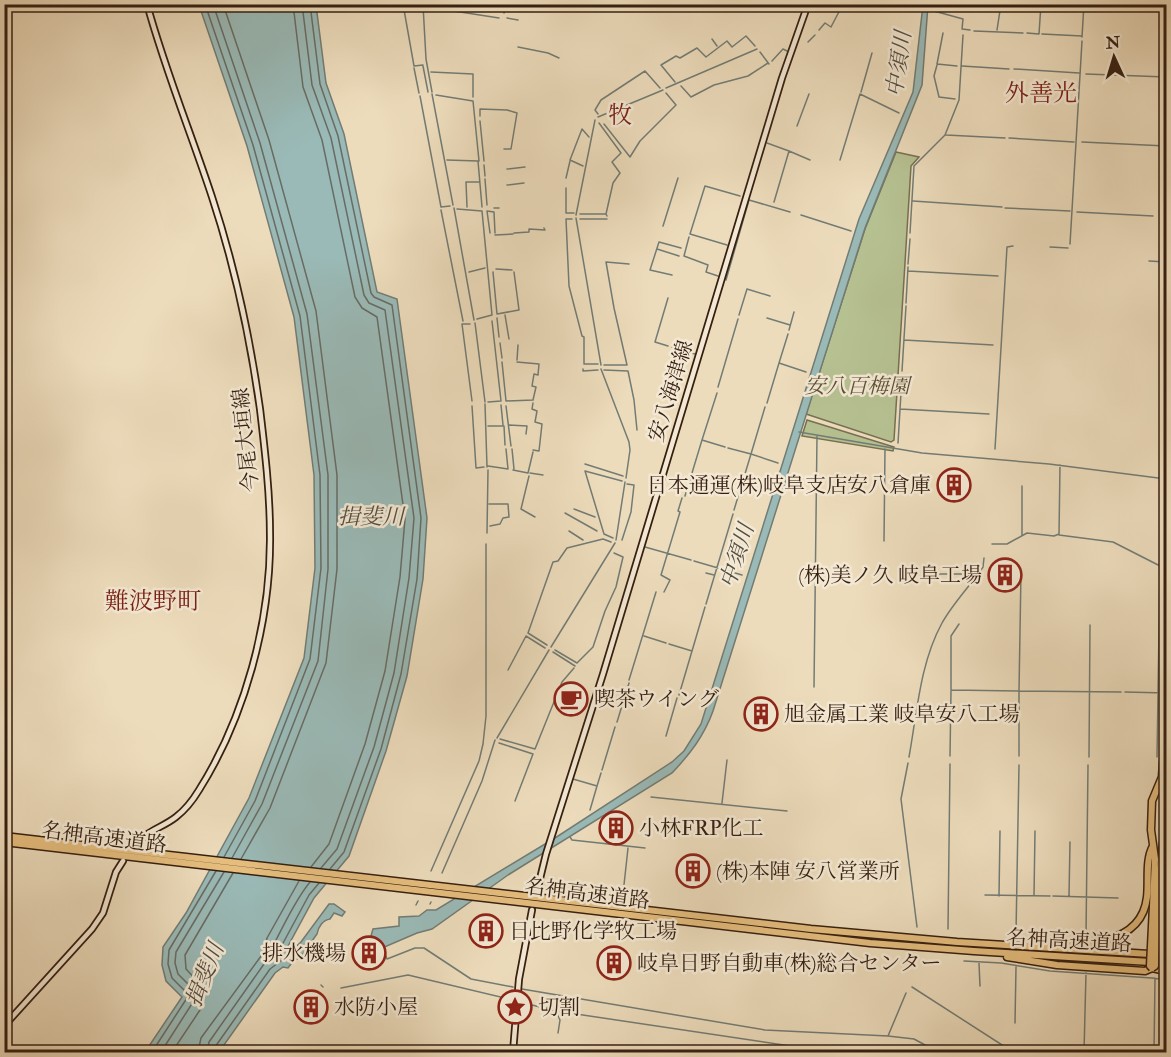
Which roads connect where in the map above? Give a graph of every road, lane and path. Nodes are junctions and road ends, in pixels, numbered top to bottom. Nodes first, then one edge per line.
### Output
1 (147, 4) edge
2 (808, 4) edge
3 (1163, 762) dead end
4 (1167, 825) edge
5 (1167, 830) edge
6 (4, 836) edge
7 (4, 842) edge
8 (136, 845) dead end
9 (1153, 846) junction
10 (123, 861) dead end
11 (537, 891) dead end
12 (1155, 906) junction
13 (532, 910) dead end
14 (1167, 931) edge
15 (957, 942) junction
16 (870, 943) junction
17 (1167, 955) edge
18 (1167, 963) edge
19 (1152, 968) junction
20 (1167, 971) edge
21 (4, 1026) edge
22 (513, 1053) edge

1 - 8 main road, 今尾大垣線
2 - 11 main road, 安八海津線
3 - 9 highway
4 - 12 highway
5 - 14 highway
6 - 15 highway, 名神高速道路
7 - 16 highway, 名神高速道路
9 - 12 highway
9 - 15 highway
10 - 21 main road
12 - 19 highway, bridge
13 - 22 main road
15 - 17 highway, 名神高速道路
16 - 18 highway, 名神高速道路
16 - 19 highway
19 - 20 highway

